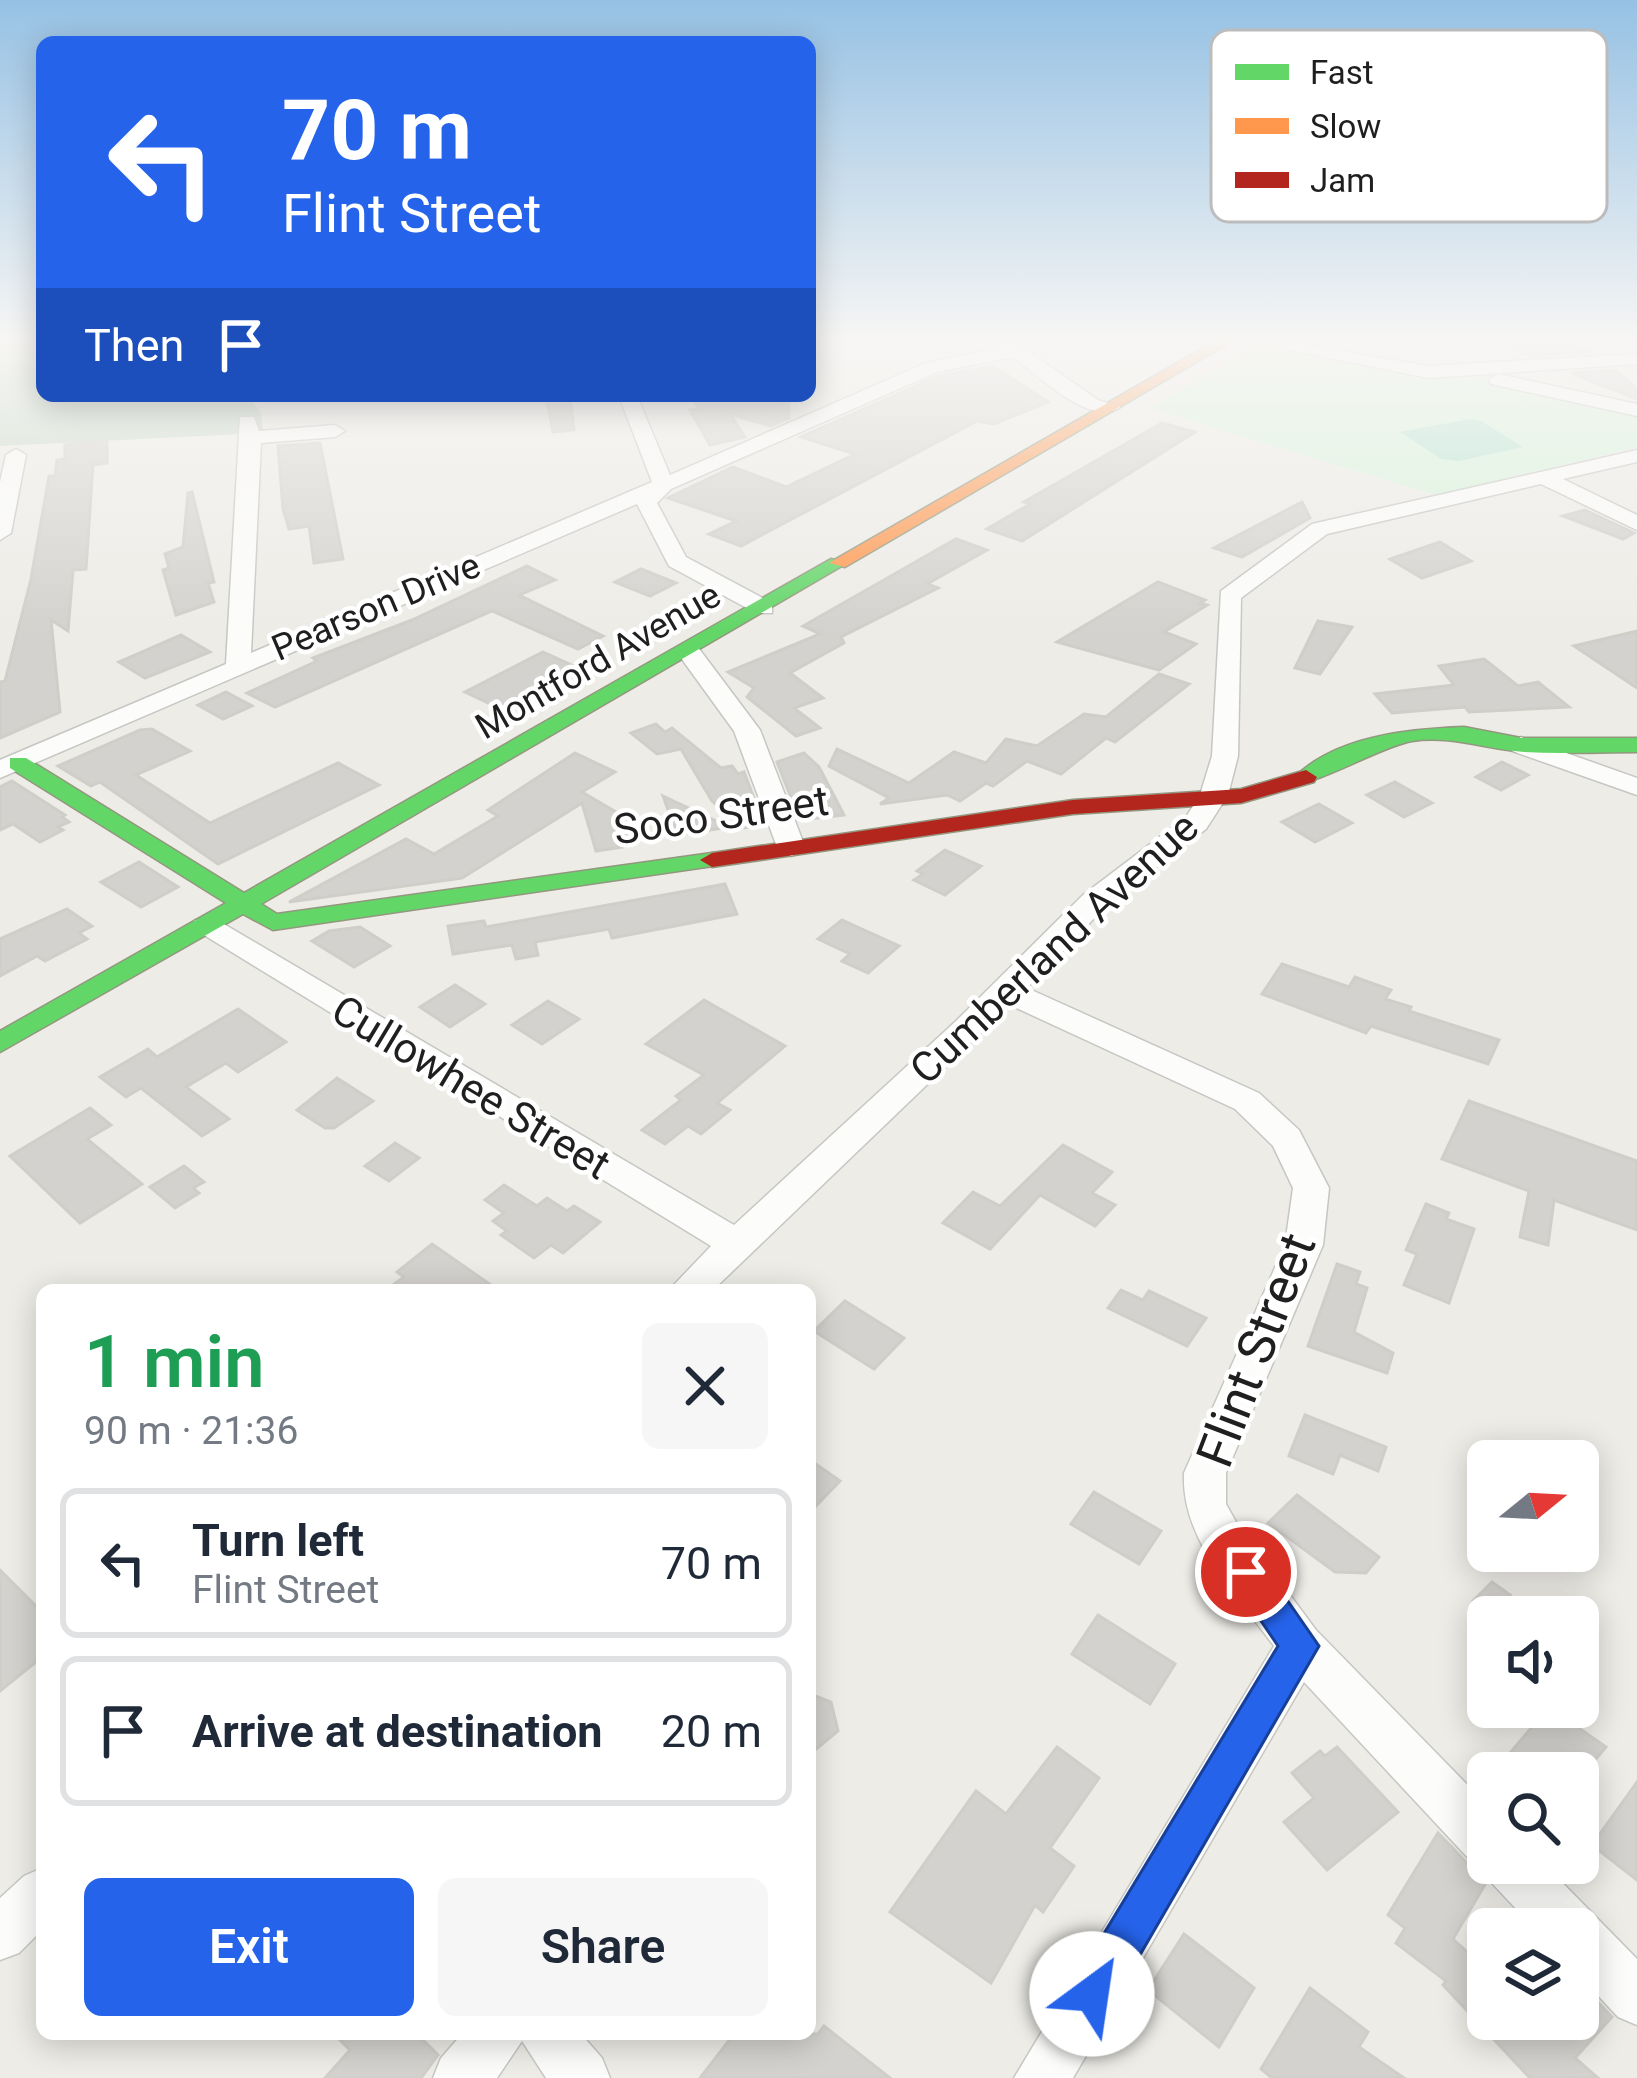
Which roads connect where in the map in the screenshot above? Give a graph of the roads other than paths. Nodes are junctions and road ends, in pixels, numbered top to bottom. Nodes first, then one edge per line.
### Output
1 (249, 436) edge
2 (644, 436) edge
3 (775, 436) edge
4 (1061, 436) edge
5 (16, 455) dead end
6 (1637, 456) edge
7 (1544, 478) junction
8 (6, 479) edge
9 (664, 485) junction
10 (1637, 524) edge
11 (0, 533) edge
12 (764, 608) junction
13 (688, 651) junction
14 (238, 665) junction
15 (1521, 745) junction
16 (1637, 746) edge
17 (9, 767) edge
18 (1637, 787) edge
19 (1214, 795) junction
20 (790, 847) junction
21 (245, 904) junction
22 (206, 927) junction
23 (1003, 989) junction
24 (0, 1043) edge
25 (736, 1244) junction
26 (694, 1284) edge
27 (1300, 1646) junction
28 (1467, 1820) edge
29 (1528, 1884) edge
30 (36, 1900) edge
31 (1551, 1908) edge
32 (0, 1934) edge
33 (1599, 1958) edge
34 (1637, 1998) edge
35 (492, 2040) edge
36 (551, 2040) edge
37 (1048, 2076) edge
38 (460, 2078) edge
39 (582, 2078) edge

1 - 14 street
2 - 9 street
3 - 9 street, Pearson Drive
4 - 12 street, Montford Avenue
5 - 8 street
6 - 7 street, Cumberland Avenue
7 - 10 street
7 - 19 street, Cumberland Avenue
8 - 11 street
9 - 12 street
9 - 14 street, Pearson Drive
12 - 13 street, Montford Avenue
13 - 20 street
13 - 21 street, Montford Avenue
14 - 17 street, Pearson Drive
15 - 16 street, Soco Street
15 - 18 street
15 - 19 street, Soco Street
17 - 21 street
19 - 20 street, Soco Street
19 - 23 street, Cumberland Avenue
20 - 21 street, Soco Street
21 - 22 street, Montford Avenue
22 - 24 street, Montford Avenue
22 - 25 street, Cullowhee Street
23 - 25 street, Cumberland Avenue
23 - 27 street, Flint Street
25 - 26 street, Cumberland Avenue
27 - 28 street, Flint Street
27 - 37 street
29 - 31 street
30 - 32 street
33 - 34 street
35 - 38 street
36 - 39 street

